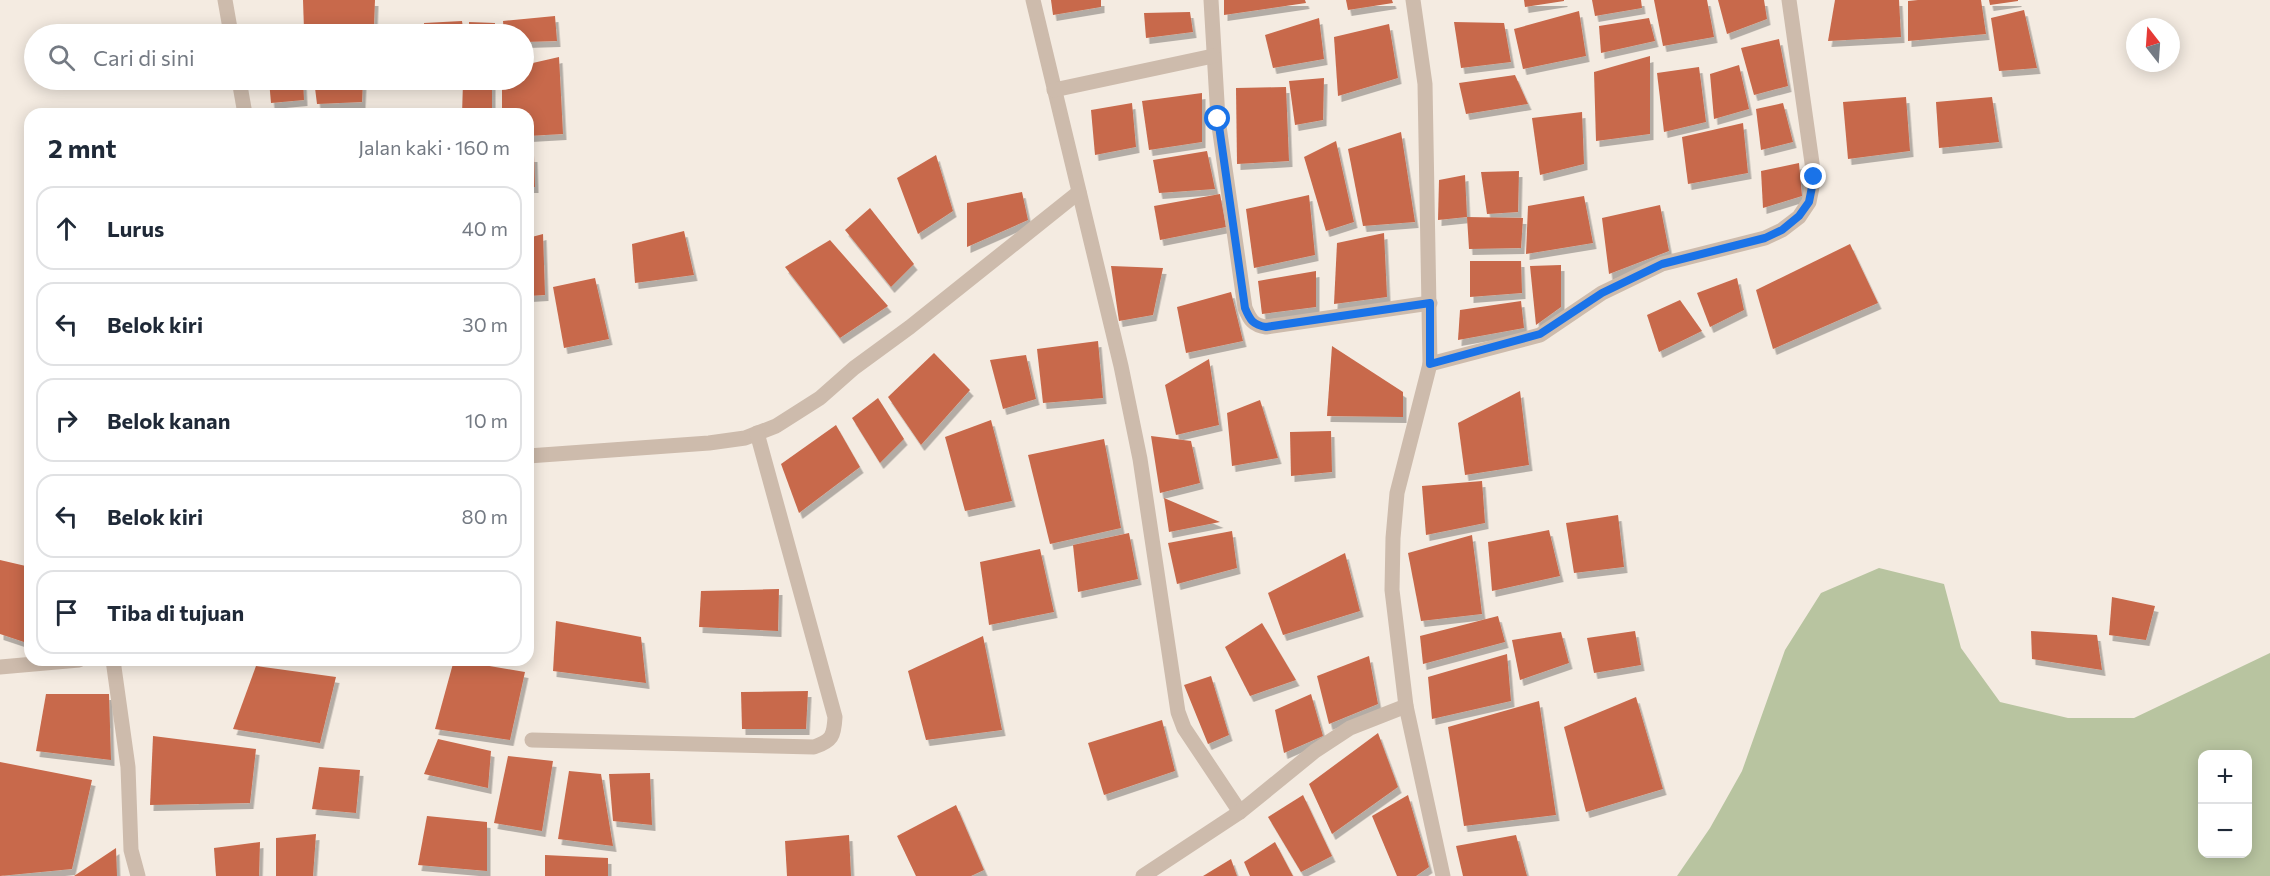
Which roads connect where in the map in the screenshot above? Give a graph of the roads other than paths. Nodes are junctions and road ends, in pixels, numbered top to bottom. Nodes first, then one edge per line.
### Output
1 (225, 0) edge
2 (1032, 0) edge
3 (1211, 0) edge
4 (1413, 0) edge
5 (1789, 0) edge
6 (229, 24) edge
7 (1213, 56) junction
8 (241, 90) edge
9 (1054, 90) junction
10 (244, 108) edge
11 (1078, 192) junction
12 (1430, 303) junction
13 (1430, 364) junction
14 (757, 433) junction
15 (534, 456) edge
16 (24, 665) edge
17 (114, 666) edge
18 (0, 667) edge
19 (1406, 706) junction
20 (532, 740) dead end
21 (1240, 812) junction
22 (138, 876) edge
23 (1143, 876) edge
24 (1443, 876) edge

1 - 6 street
2 - 9 street
3 - 7 street
4 - 12 street
5 - 13 street
7 - 9 street
7 - 12 street
8 - 10 street
9 - 11 street
11 - 14 street
11 - 21 street
12 - 13 street
13 - 19 street
14 - 15 street
14 - 20 street
16 - 18 street
17 - 22 street
19 - 21 street
19 - 24 street
21 - 23 street

